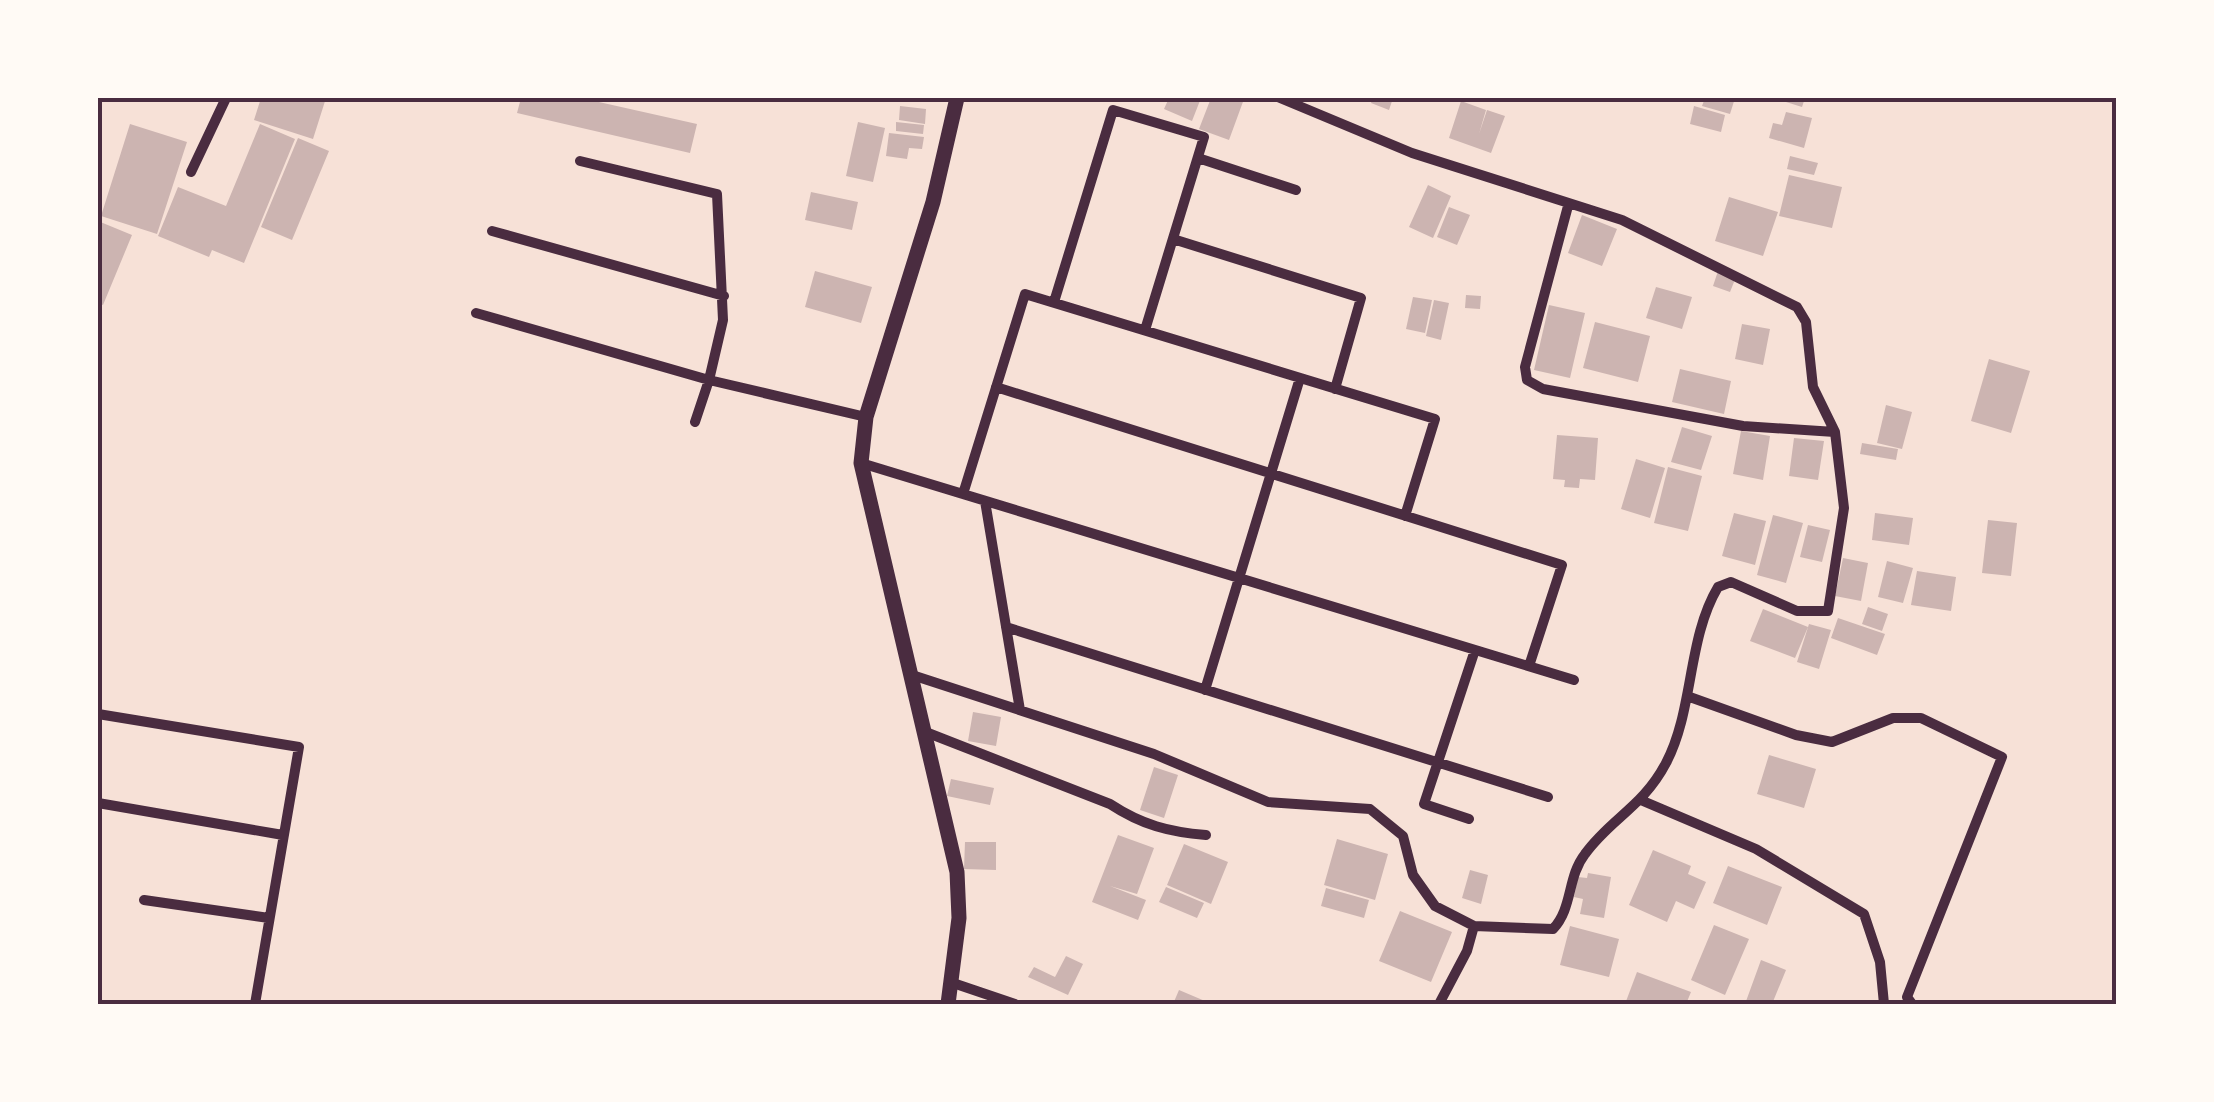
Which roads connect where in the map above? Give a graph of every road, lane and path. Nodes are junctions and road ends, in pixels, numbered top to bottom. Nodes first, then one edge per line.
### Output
1 (226, 98) edge
2 (957, 98) edge
3 (1280, 98) edge
4 (1198, 158) junction
5 (580, 162) dead end
6 (192, 172) dead end
7 (1296, 190) dead end
8 (1568, 206) junction
9 (492, 231) dead end
10 (1173, 239) junction
11 (724, 296) junction
12 (1054, 302) junction
13 (476, 313) dead end
14 (1145, 330) junction
15 (1300, 378) junction
16 (709, 380) junction
17 (996, 388) junction
18 (1335, 388) junction
19 (866, 418) junction
20 (695, 422) dead end
21 (1834, 432) junction
22 (861, 463) junction
23 (1271, 474) junction
24 (963, 494) junction
25 (985, 501) junction
26 (1405, 516) junction
27 (1239, 578) junction
28 (1006, 626) junction
29 (1474, 650) junction
30 (1529, 666) junction
31 (909, 674) junction
32 (1574, 680) dead end
33 (1205, 690) junction
34 (1687, 696) junction
35 (1020, 710) junction
36 (98, 714) edge
37 (920, 730) junction
38 (1437, 762) junction
39 (1548, 798) dead end
40 (1643, 801) junction
41 (98, 803) edge
42 (1469, 819) dead end
43 (283, 835) junction
44 (1206, 835) dead end
45 (144, 900) dead end
46 (269, 918) junction
47 (1474, 926) junction
48 (952, 982) junction
49 (255, 1004) edge
50 (948, 1004) edge
51 (1015, 1004) edge
52 (1439, 1004) edge
53 (1884, 1004) edge
54 (1912, 1004) edge

1 - 6 street
2 - 19 street
3 - 8 street
4 - 7 street
4 - 10 street
4 - 12 street
5 - 11 street
8 - 21 street
8 - 21 street
9 - 11 street
10 - 14 street
10 - 18 street
11 - 16 street
12 - 14 street
12 - 17 street
13 - 16 street
14 - 15 street
15 - 18 street
15 - 23 street
16 - 19 street
16 - 20 street
17 - 23 street
17 - 24 street
18 - 26 street
19 - 22 street
21 - 34 street
22 - 24 street
22 - 31 street
23 - 26 street
23 - 27 street
24 - 25 street
25 - 27 street
25 - 28 street
26 - 30 street
27 - 29 street
27 - 33 street
28 - 33 street
28 - 35 street
29 - 30 street
29 - 38 street
30 - 32 street
31 - 35 street
31 - 37 street
33 - 38 street
34 - 40 street
34 - 54 street
35 - 47 street
36 - 43 street
37 - 44 street
37 - 48 street
38 - 39 street
38 - 42 street
40 - 47 street
40 - 53 street
41 - 43 street
43 - 46 street
45 - 46 street
46 - 49 street
47 - 52 street
48 - 50 street
48 - 51 street

